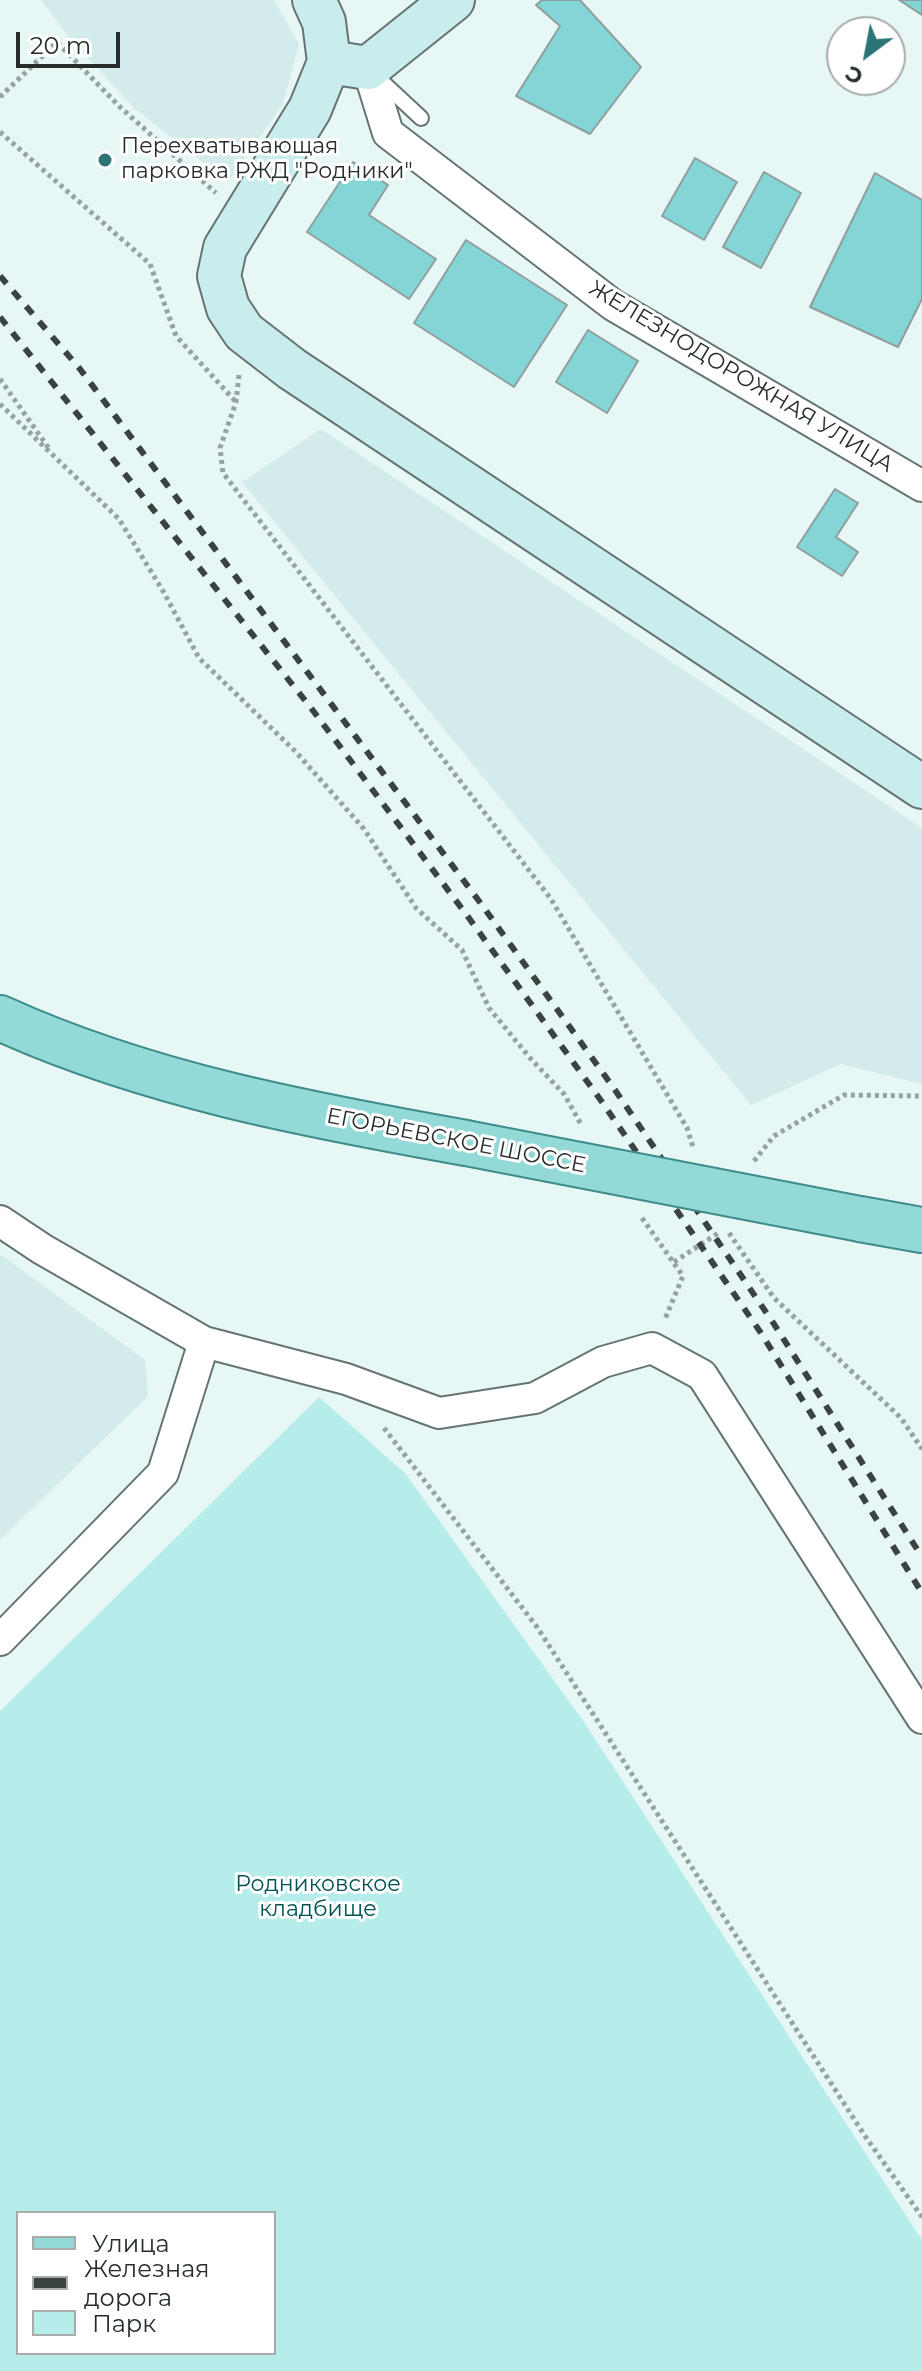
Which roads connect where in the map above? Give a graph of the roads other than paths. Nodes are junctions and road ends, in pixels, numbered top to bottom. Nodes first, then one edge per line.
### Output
1 (314, 0) edge
2 (453, 0) edge
3 (348, 65) junction
4 (421, 118) dead end
5 (922, 486) edge
6 (922, 787) edge
7 (0, 1018) edge
8 (0, 1221) edge
9 (922, 1230) edge
10 (204, 1342) junction
11 (0, 1640) edge
12 (922, 1718) edge

1 - 3 main road, ЖЕЛЕЗНОДОРОЖНАЯ УЛИЦА
2 - 3 main road
3 - 4 lane
3 - 5 street, ЖЕЛЕЗНОДОРОЖНАЯ УЛИЦА
3 - 6 main road
7 - 9 main road, ЕГОРЬЕВСКОЕ ШОССЕ, bridge
8 - 10 street
10 - 11 street
10 - 12 street

